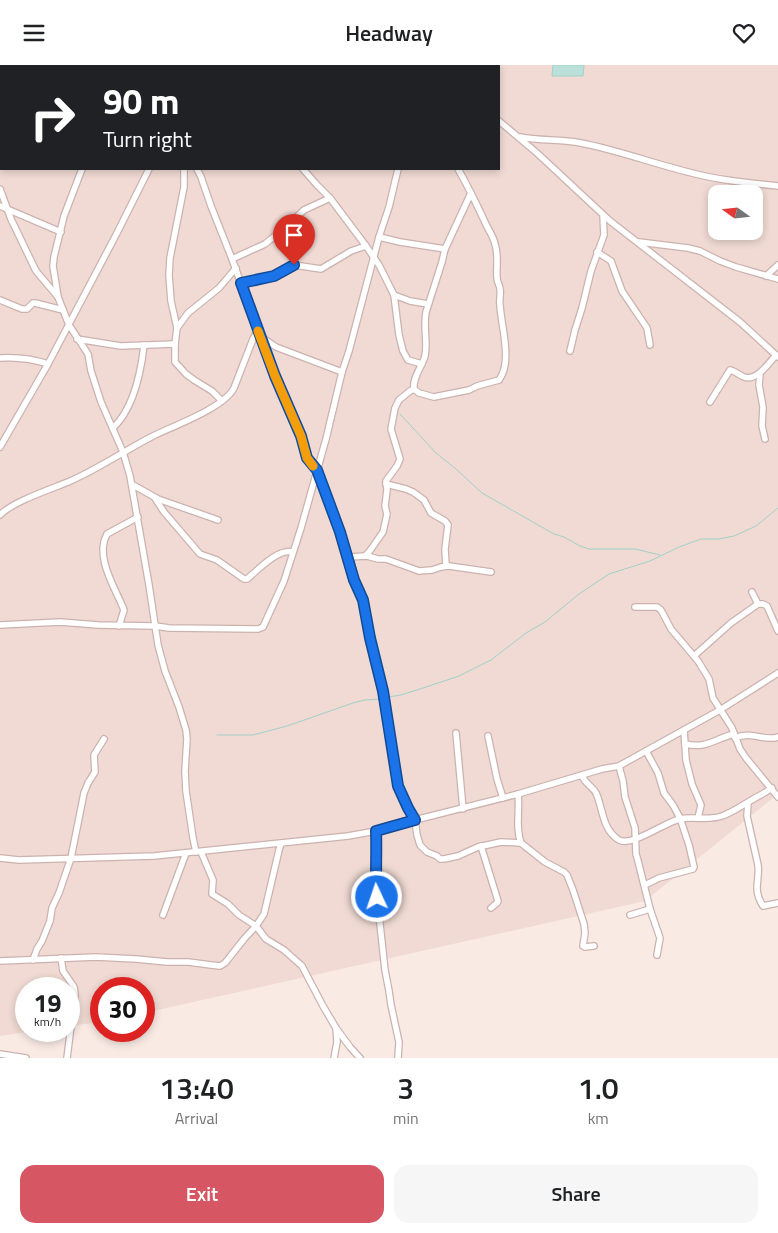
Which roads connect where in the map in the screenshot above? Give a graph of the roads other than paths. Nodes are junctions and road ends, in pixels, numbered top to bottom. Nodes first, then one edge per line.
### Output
1 (500, 122) edge
2 (518, 137) junction
3 (82, 170) edge
4 (148, 170) edge
5 (184, 170) edge
6 (197, 170) edge
7 (304, 170) edge
8 (398, 170) edge
9 (459, 170) edge
10 (778, 186) edge
11 (0, 189) edge
12 (471, 193) junction
13 (330, 198) junction
14 (0, 206) edge
15 (7, 209) junction
16 (603, 215) junction
17 (61, 232) junction
18 (379, 237) junction
19 (637, 241) junction
20 (366, 245) junction
21 (445, 249) junction
22 (597, 252) junction
23 (374, 257) junction
24 (232, 259) junction
25 (778, 265) edge
26 (236, 268) junction
27 (766, 276) junction
28 (778, 279) edge
29 (241, 283) junction
30 (394, 295) junction
31 (58, 297) junction
32 (0, 301) edge
33 (428, 304) junction
34 (63, 310) junction
35 (69, 325) junction
36 (177, 328) junction
37 (259, 333) junction
38 (77, 339) junction
39 (175, 344) junction
40 (144, 345) junction
41 (650, 345) dead end
42 (570, 351) dead end
43 (777, 356) edge
44 (0, 358) edge
45 (48, 364) junction
46 (422, 364) junction
47 (342, 372) junction
48 (760, 374) junction
49 (414, 389) junction
50 (222, 401) junction
51 (710, 403) dead end
52 (113, 429) junction
53 (765, 439) dead end
54 (0, 447) edge
55 (123, 452) junction
56 (317, 470) junction
57 (386, 484) junction
58 (133, 485) junction
59 (155, 498) junction
60 (0, 515) edge
61 (138, 517) junction
62 (218, 521) dead end
63 (294, 552) junction
64 (364, 556) junction
65 (348, 557) junction
66 (446, 566) junction
67 (491, 572) dead end
68 (752, 593) dead end
69 (758, 605) junction
70 (635, 607) dead end
71 (0, 625) edge
72 (119, 625) junction
73 (154, 627) junction
74 (778, 631) edge
75 (694, 656) junction
76 (778, 673) edge
77 (720, 710) junction
78 (684, 730) junction
79 (456, 733) dead end
80 (488, 736) dead end
81 (734, 736) junction
82 (778, 737) edge
83 (104, 739) dead end
84 (685, 744) junction
85 (646, 751) junction
86 (619, 767) junction
87 (582, 775) junction
88 (772, 788) junction
89 (518, 794) junction
90 (778, 797) edge
91 (503, 798) junction
92 (748, 803) junction
93 (462, 809) junction
94 (698, 818) junction
95 (680, 819) junction
96 (415, 820) junction
97 (376, 831) junction
98 (636, 838) junction
99 (520, 843) junction
100 (282, 844) junction
101 (481, 846) junction
102 (199, 852) junction
103 (186, 853) junction
104 (0, 858) edge
105 (71, 858) junction
106 (645, 885) junction
107 (778, 903) edge
108 (491, 908) dead end
109 (650, 909) junction
110 (163, 915) dead end
111 (630, 915) dead end
112 (256, 926) junction
113 (594, 946) dead end
114 (657, 955) dead end
115 (61, 958) junction
116 (33, 960) junction
117 (0, 961) edge
118 (336, 1028) junction
119 (0, 1054) edge
120 (26, 1058) edge
121 (67, 1058) edge
122 (334, 1058) edge
123 (360, 1058) edge
124 (398, 1058) edge

1 - 2 street
2 - 10 street
2 - 16 street
3 - 17 street
4 - 35 street
5 - 36 street
6 - 24 street
7 - 13 street
8 - 18 street
9 - 12 street
11 - 15 street
12 - 21 street
12 - 49 street
13 - 20 street
13 - 24 street
14 - 15 street
15 - 17 street
15 - 31 street
16 - 19 street
16 - 22 street
17 - 31 street
18 - 21 street
18 - 23 street
19 - 27 street
19 - 43 street
20 - 23 street
20 - 29 street
21 - 33 street
22 - 41 street
22 - 42 street
23 - 30 street
23 - 47 street
24 - 26 street
25 - 27 street
26 - 29 street
26 - 36 street
27 - 28 street
29 - 37 street
30 - 33 street
30 - 46 street
31 - 34 street
32 - 34 street
33 - 46 street
34 - 35 street
35 - 38 street
35 - 45 street
36 - 39 street
37 - 47 street
37 - 50 street
37 - 56 street
38 - 40 street
38 - 52 street
39 - 40 street
39 - 50 street
40 - 52 street
43 - 48 street
44 - 45 street
45 - 54 street
46 - 49 street
47 - 56 street
48 - 51 street
48 - 53 street
49 - 57 street
50 - 55 street
52 - 55 street
55 - 58 street
55 - 60 street
56 - 63 street
56 - 65 street
57 - 64 street
57 - 66 street
58 - 59 street
58 - 61 street
59 - 62 street
59 - 63 street
61 - 72 street
61 - 73 street
63 - 73 street
64 - 65 street
64 - 66 street
65 - 96 street
66 - 67 street
68 - 69 street
69 - 74 street
69 - 75 street
70 - 75 street
71 - 72 street
72 - 73 street
73 - 102 street
75 - 77 street
76 - 77 street
77 - 78 street
77 - 81 street
78 - 84 street
78 - 85 street
79 - 93 street
80 - 91 street
81 - 82 street
81 - 84 street
81 - 88 street
83 - 105 street
84 - 94 street
85 - 86 street
85 - 95 street
86 - 87 street
86 - 98 street
87 - 89 street
87 - 98 street
88 - 90 street
88 - 92 street
89 - 91 street
89 - 99 street
91 - 93 street
92 - 94 street
92 - 107 street
93 - 96 street
94 - 95 street
95 - 98 street
95 - 106 street
96 - 97 street
96 - 101 street
97 - 100 street
97 - 124 street
98 - 106 street
99 - 101 street
99 - 113 street
100 - 102 street
100 - 112 street
101 - 108 street
102 - 103 street
102 - 112 street
103 - 105 street
103 - 110 street
104 - 105 street
105 - 116 street
106 - 109 street
109 - 111 street
109 - 114 street
112 - 115 street
112 - 118 street
115 - 116 street
115 - 121 street
116 - 117 street
118 - 122 street
118 - 123 street
119 - 120 street

